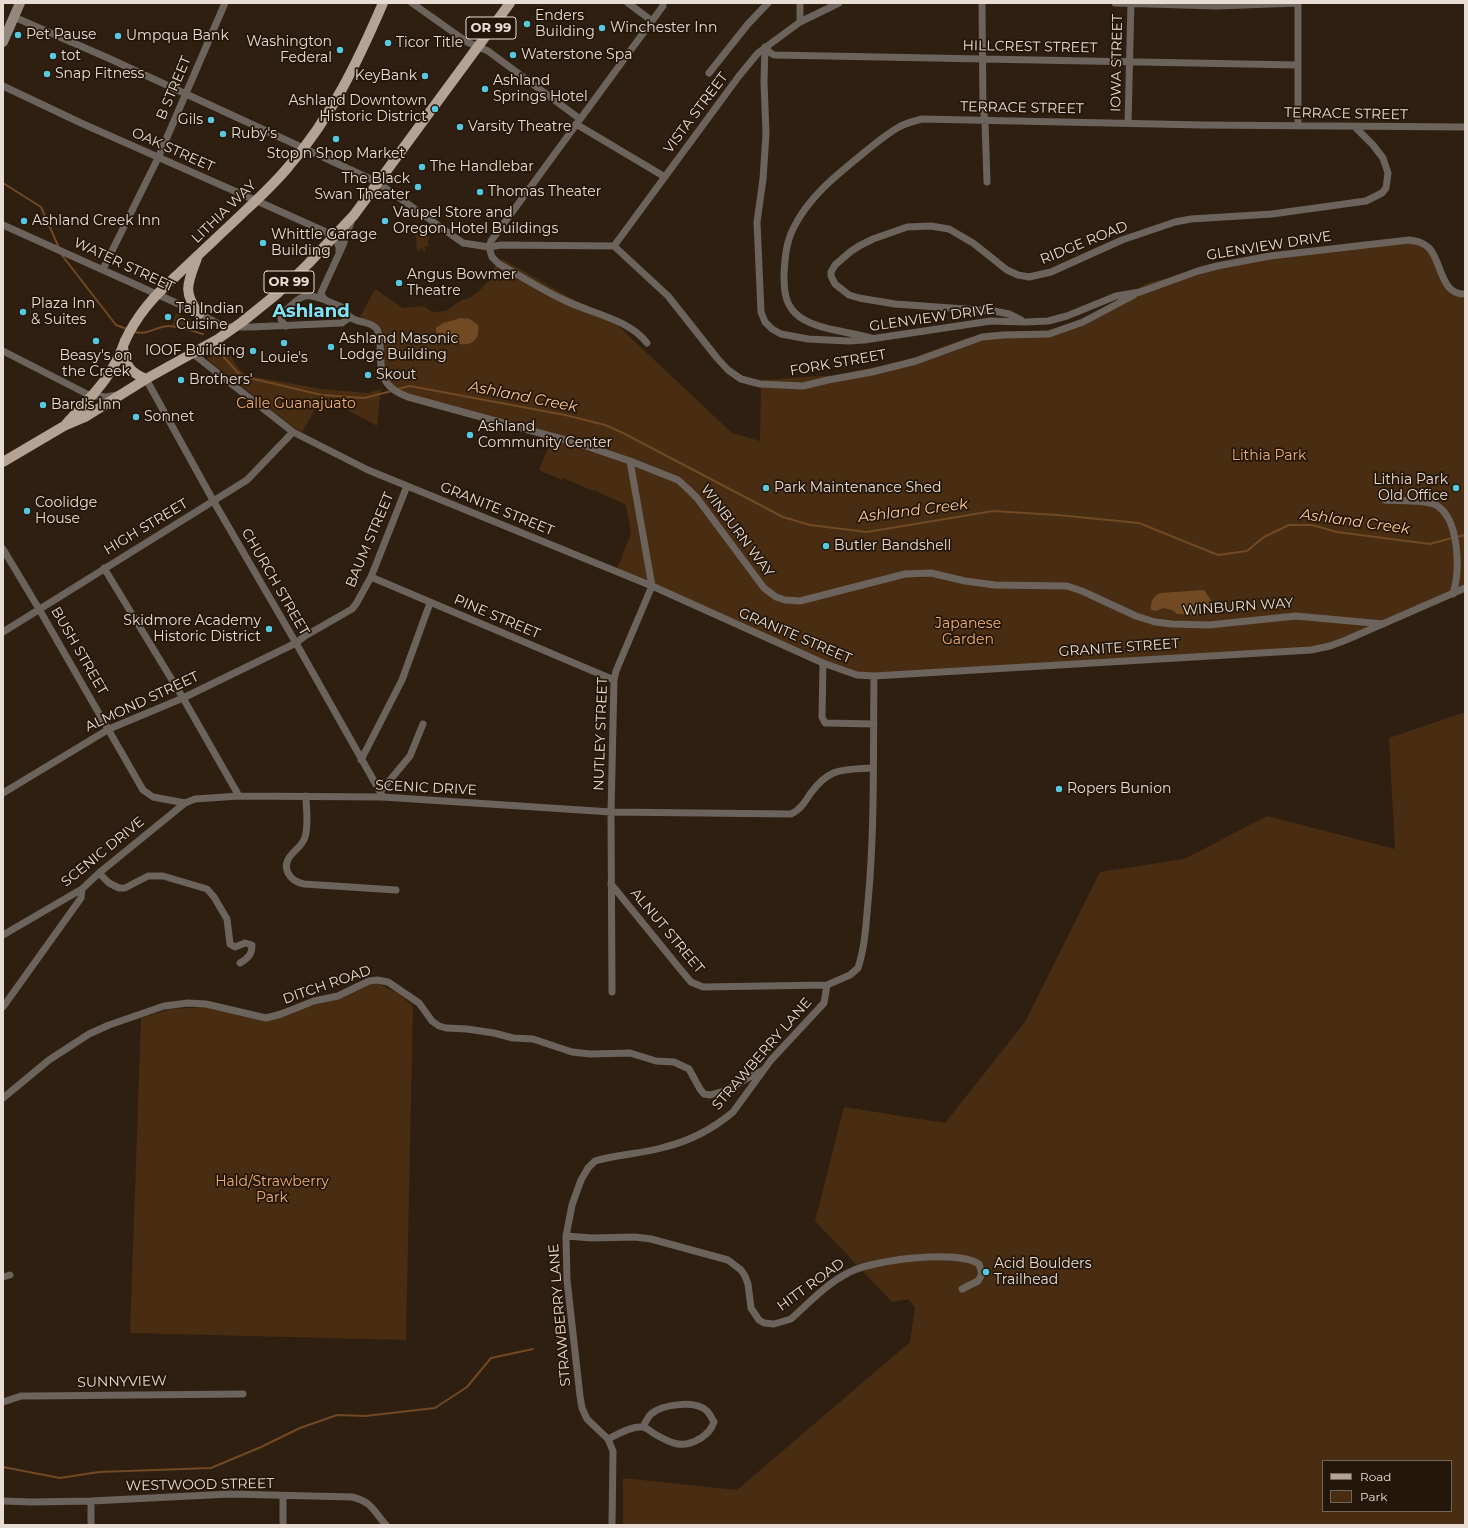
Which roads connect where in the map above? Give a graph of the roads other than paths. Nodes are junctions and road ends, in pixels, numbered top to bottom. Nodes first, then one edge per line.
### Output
1 (20, 3) edge
2 (225, 3) edge
3 (384, 3) edge
4 (412, 3) edge
5 (510, 3) edge
6 (628, 3) edge
7 (768, 3) edge
8 (800, 3) edge
9 (839, 3) edge
10 (982, 3) edge
11 (1115, 3) edge
12 (1131, 3) edge
13 (1298, 3) edge
14 (664, 4) edge
15 (14, 17) junction
16 (652, 21) junction
17 (800, 22) junction
18 (3, 42) edge
19 (477, 47) junction
20 (765, 47) junction
21 (983, 59) junction
22 (1130, 62) junction
23 (1297, 65) junction
24 (709, 73) dead end
25 (3, 86) edge
26 (186, 94) junction
27 (985, 121) junction
28 (578, 122) junction
29 (1128, 123) junction
30 (1298, 126) junction
31 (1355, 127) junction
32 (1465, 127) edge
33 (304, 148) junction
34 (158, 158) junction
35 (665, 177) junction
36 (377, 182) junction
37 (987, 182) dead end
38 (256, 200) junction
39 (354, 215) junction
40 (3, 225) edge
41 (333, 238) junction
42 (614, 246) junction
43 (489, 247) junction
44 (338, 254) junction
45 (198, 256) junction
46 (103, 270) junction
47 (1140, 292) junction
48 (1465, 294) edge
49 (325, 300) junction
50 (199, 314) junction
51 (350, 317) junction
52 (1025, 322) junction
53 (286, 326) junction
54 (234, 328) junction
55 (872, 338) junction
56 (647, 343) dead end
57 (124, 344) junction
58 (3, 351) edge
59 (192, 353) junction
60 (146, 379) junction
61 (120, 395) junction
62 (94, 396) junction
63 (64, 426) junction
64 (293, 432) junction
65 (630, 461) junction
66 (3, 462) edge
67 (407, 486) junction
68 (1385, 500) dead end
69 (214, 502) junction
70 (3, 549) edge
71 (104, 568) junction
72 (371, 577) junction
73 (652, 586) junction
74 (1465, 588) edge
75 (1453, 594) junction
76 (430, 603) junction
77 (39, 609) junction
78 (1383, 624) junction
79 (3, 632) edge
80 (296, 643) junction
81 (822, 663) junction
82 (874, 676) junction
83 (614, 680) junction
84 (182, 698) junction
85 (423, 724) dead end
86 (874, 724) junction
87 (109, 729) junction
88 (362, 760) junction
89 (873, 768) junction
90 (4, 791) edge
91 (382, 795) junction
92 (239, 796) junction
93 (306, 796) junction
94 (184, 803) junction
95 (611, 812) junction
96 (99, 873) junction
97 (611, 884) junction
98 (82, 889) junction
99 (396, 890) dead end
100 (3, 935) edge
101 (240, 963) dead end
102 (827, 985) junction
103 (612, 992) dead end
104 (3, 1007) edge
105 (763, 1070) junction
106 (3, 1098) edge
107 (566, 1236) junction
108 (962, 1289) dead end
109 (243, 1394) dead end
110 (3, 1402) edge
111 (643, 1427) junction
112 (608, 1439) junction
113 (283, 1496) junction
114 (3, 1501) edge
115 (91, 1501) junction
116 (91, 1525) edge
117 (283, 1525) edge
118 (386, 1525) edge
119 (612, 1525) edge

1 - 15 street
2 - 26 street, B STREET
3 - 33 main road, LITHIA WAY / OR 99
4 - 19 street
5 - 19 main road, OR 99
6 - 16 street
7 - 24 street
8 - 17 street
9 - 17 street, VISTA STREET
10 - 21 street
11 - 12 street
12 - 13 street
12 - 22 street, IOWA STREET
13 - 23 street
14 - 16 street
15 - 18 street
15 - 26 street
16 - 28 street
17 - 20 street, VISTA STREET
19 - 28 street
19 - 36 main road, OR 99
20 - 21 street, HILLCREST STREET
20 - 35 street, VISTA STREET
20 - 55 street, GLENVIEW DRIVE
21 - 22 street, HILLCREST STREET
21 - 27 street
22 - 23 street, HILLCREST STREET
22 - 29 street, IOWA STREET
23 - 30 street
25 - 34 street, OAK STREET
26 - 33 street
26 - 34 street, B STREET
27 - 29 street, TERRACE STREET
27 - 37 street
27 - 55 street, TERRACE STREET
28 - 35 street
28 - 43 street
29 - 30 street, TERRACE STREET
30 - 31 street, TERRACE STREET
31 - 32 street, TERRACE STREET
31 - 52 street, RIDGE ROAD
33 - 36 street
33 - 38 main road, LITHIA WAY / OR 99
34 - 38 street, OAK STREET
34 - 46 street, B STREET
35 - 42 street, VISTA STREET
36 - 39 main road, OR 99
36 - 43 street
38 - 41 street, OAK STREET
38 - 45 main road, LITHIA WAY / OR 99
39 - 41 main road, OR 99
39 - 44 street
40 - 46 street, WATER STREET
41 - 44 street
41 - 54 main road, OR 99
42 - 43 street
42 - 47 street, FORK STREET
43 - 56 street
44 - 49 street
45 - 50 main road
45 - 57 main road, LITHIA WAY / OR 99, bridge
46 - 50 street, WATER STREET
47 - 48 street, GLENVIEW DRIVE
47 - 52 street, GLENVIEW DRIVE
49 - 51 street, WINBURN WAY
49 - 53 street, WINBURN WAY
50 - 54 street, WATER STREET
51 - 53 street, WATER STREET
51 - 65 street, WINBURN WAY
52 - 55 street, GLENVIEW DRIVE
53 - 54 street, WATER STREET
54 - 59 main road, OR 99
57 - 60 main road
57 - 62 main road, LITHIA WAY / OR 99
58 - 62 street
59 - 60 main road, OR 99
59 - 64 street, GRANITE STREET
60 - 61 main road, OR 99
60 - 69 street, CHURCH STREET
61 - 62 street
61 - 63 main road, OR 99
62 - 63 main road, LITHIA WAY / OR 99
63 - 66 main road, OR 99
64 - 67 street, GRANITE STREET
64 - 69 street, HIGH STREET
65 - 73 street
65 - 78 street, WINBURN WAY
67 - 72 street, BAUM STREET
67 - 73 street, GRANITE STREET
68 - 75 street
69 - 71 street, HIGH STREET
69 - 80 street, CHURCH STREET
70 - 77 street, BUSH STREET
71 - 77 street, HIGH STREET
71 - 84 street
72 - 76 street, PINE STREET
72 - 80 street, BAUM STREET
73 - 81 street, GRANITE STREET
73 - 83 street, NUTLEY STREET
74 - 75 street, GRANITE STREET
75 - 78 street, GRANITE STREET
76 - 83 street, PINE STREET
76 - 88 street
77 - 79 street, HIGH STREET
77 - 87 street, BUSH STREET
78 - 82 street, GRANITE STREET
80 - 84 street, ALMOND STREET
80 - 88 street, CHURCH STREET
81 - 82 street, GRANITE STREET
81 - 86 street
82 - 86 street
83 - 95 street, NUTLEY STREET
84 - 87 street, ALMOND STREET
84 - 92 street
85 - 91 street
86 - 89 street
87 - 90 street, ALMOND STREET
87 - 94 street, BUSH STREET
88 - 91 street, CHURCH STREET
89 - 95 street, SCENIC DRIVE
89 - 102 street
91 - 93 street, SCENIC DRIVE
91 - 95 street, SCENIC DRIVE
92 - 93 street, SCENIC DRIVE
92 - 94 street, SCENIC DRIVE
93 - 99 street
94 - 96 street, SCENIC DRIVE
95 - 97 street, NUTLEY STREET
96 - 98 street, SCENIC DRIVE
96 - 101 street
97 - 102 street, ALNUT STREET
97 - 103 street, NUTLEY STREET
98 - 100 street, SCENIC DRIVE
98 - 104 street
102 - 105 street, STRAWBERRY LANE
105 - 106 street, DITCH ROAD
105 - 107 street, STRAWBERRY LANE
107 - 108 street, HITT ROAD
107 - 112 street, STRAWBERRY LANE
109 - 110 street, SUNNYVIEW
111 - 111 street
111 - 112 street
112 - 119 street
113 - 115 street, WESTWOOD STREET
113 - 117 street
113 - 118 street, WESTWOOD STREET
114 - 115 street, WESTWOOD STREET
115 - 116 street

